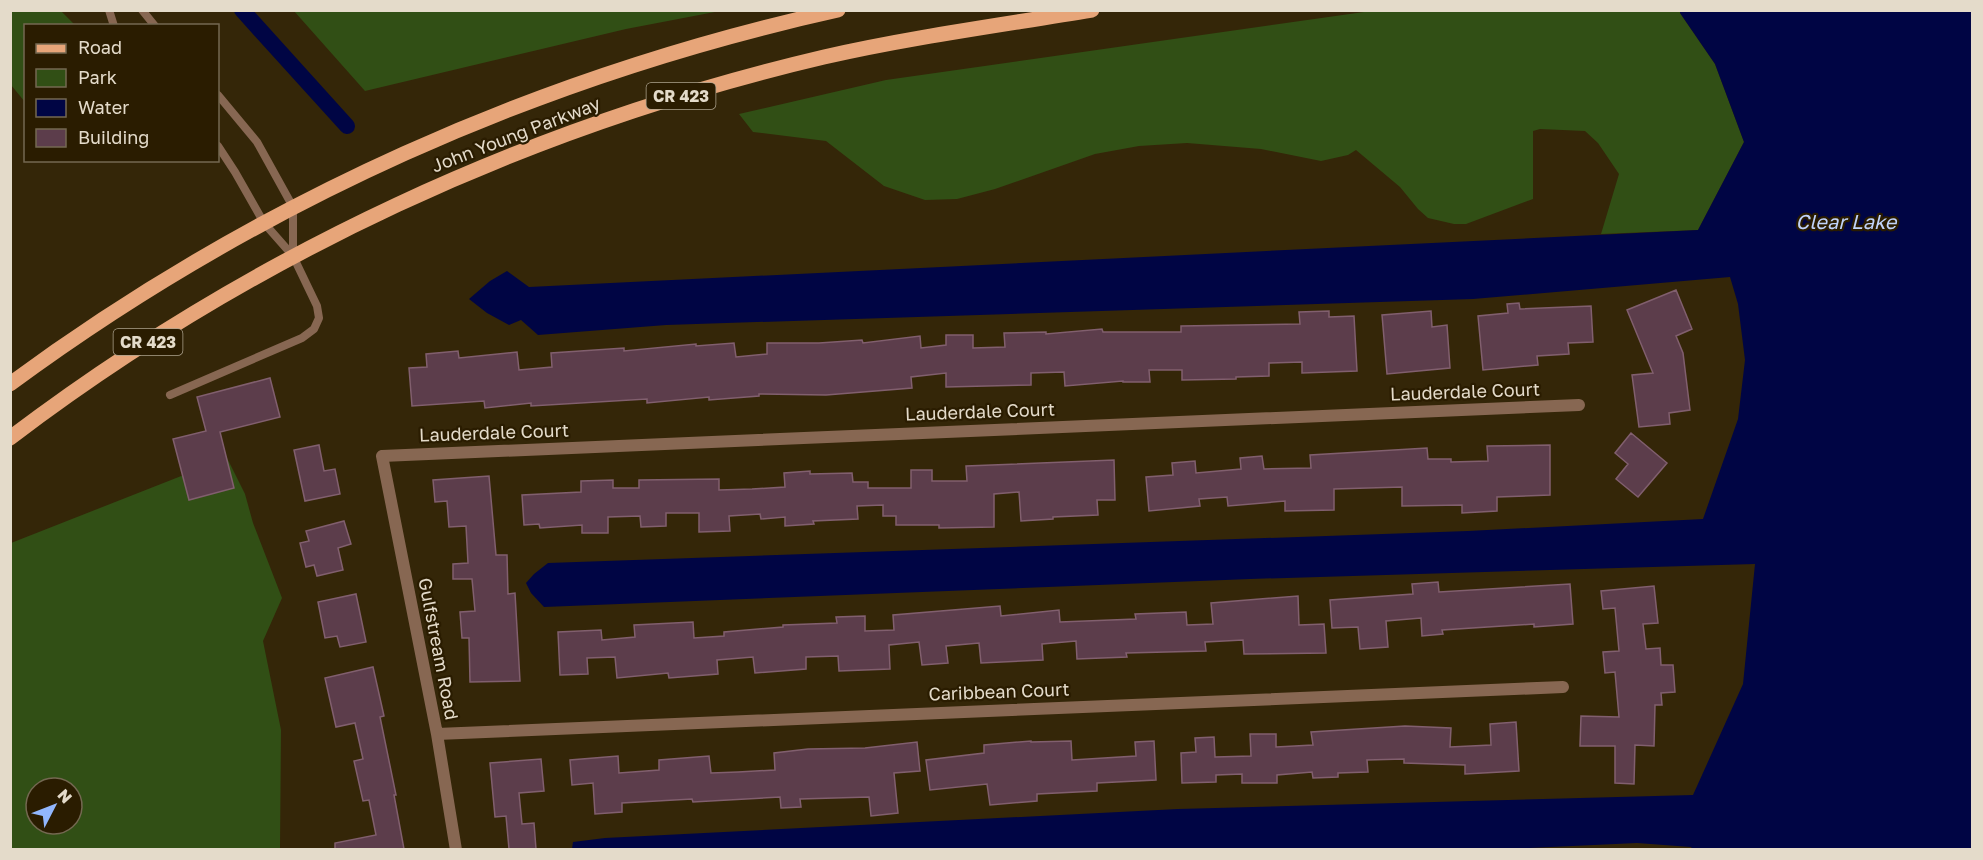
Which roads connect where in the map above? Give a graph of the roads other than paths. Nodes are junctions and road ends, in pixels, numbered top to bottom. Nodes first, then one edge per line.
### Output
1 (142, 10) edge
2 (838, 10) edge
3 (1092, 10) edge
4 (153, 24) edge
5 (219, 96) edge
6 (219, 148) edge
7 (293, 207) junction
8 (264, 223) junction
9 (293, 256) junction
10 (10, 384) edge
11 (170, 395) dead end
12 (1579, 405) dead end
13 (10, 438) edge
14 (382, 456) joint
15 (1563, 687) dead end
16 (437, 734) junction
17 (456, 849) edge

1 - 4 lane
2 - 7 main road, John Young Parkway / CR 423
3 - 9 main road, John Young Parkway / CR 423
5 - 7 lane
6 - 8 lane
7 - 8 main road, John Young Parkway / CR 423
7 - 9 lane
8 - 9 lane
8 - 10 main road, John Young Parkway / CR 423
9 - 11 lane
9 - 13 main road, John Young Parkway / CR 423
12 - 14 street, Lauderdale Court
14 - 16 street, Gulfstream Road
15 - 16 street, Caribbean Court
16 - 17 street, Gulfstream Road

